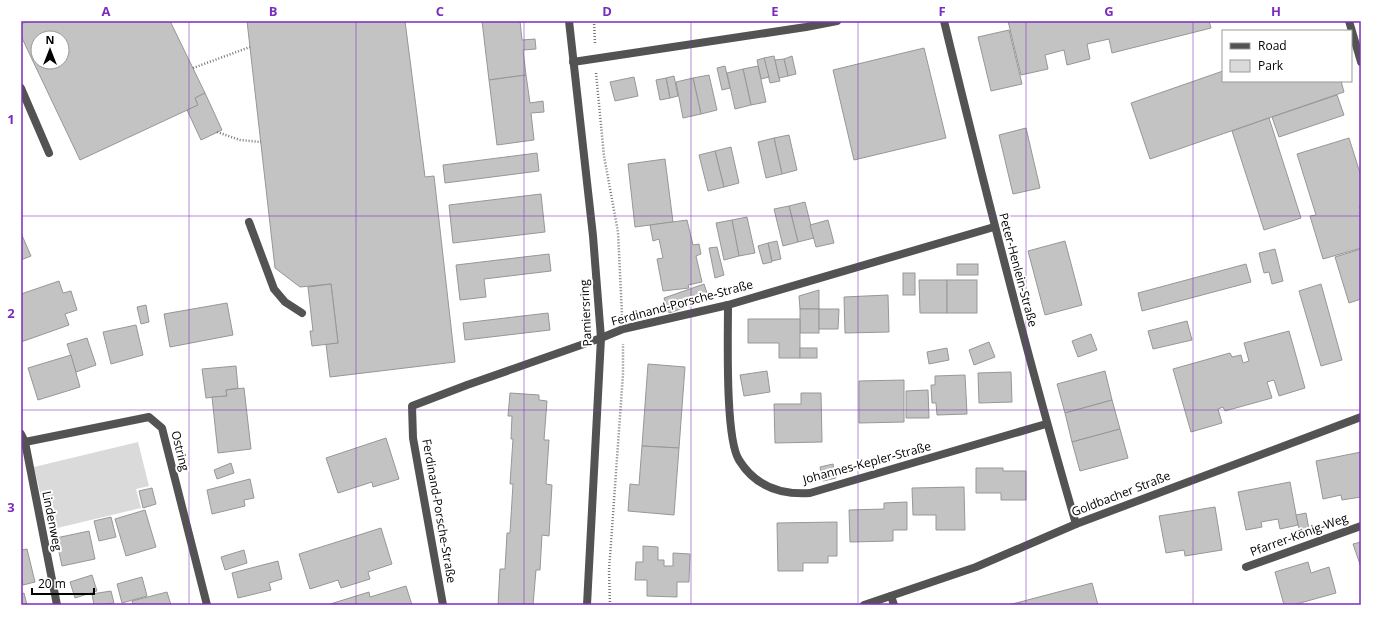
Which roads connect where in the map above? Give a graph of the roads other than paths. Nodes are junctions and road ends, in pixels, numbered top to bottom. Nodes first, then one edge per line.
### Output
1 (569, 21) edge
2 (836, 21) edge
3 (944, 21) edge
4 (1352, 31) edge
5 (573, 62) junction
6 (1361, 62) edge
7 (21, 88) edge
8 (49, 153) dead end
9 (249, 222) dead end
10 (994, 227) junction
11 (728, 305) junction
12 (302, 313) dead end
13 (601, 338) junction
14 (1361, 417) edge
15 (1046, 424) junction
16 (21, 434) edge
17 (25, 442) junction
18 (1076, 524) junction
19 (1361, 526) edge
20 (1246, 567) dead end
21 (891, 596) junction
22 (57, 605) edge
23 (207, 605) edge
24 (442, 605) edge
25 (587, 605) edge
26 (864, 605) edge
27 (894, 605) edge

1 - 5 street, Pamiersring
2 - 5 street
3 - 10 street, Peter-Henlein-Straße
4 - 6 street
5 - 13 street, Pamiersring
7 - 8 street
9 - 12 street
10 - 11 street, Ferdinand-Porsche-Straße
10 - 15 street, Peter-Henlein-Straße
11 - 13 street, Ferdinand-Porsche-Straße
11 - 15 street, Johannes-Kepler-Straße
13 - 24 street, Ferdinand-Porsche-Straße
13 - 25 street, Pamiersring
14 - 18 street, Goldbacher Straße
15 - 18 street, Peter-Henlein-Straße
16 - 17 street
17 - 22 street, Lindenweg
17 - 23 street, Ostring
18 - 21 street, Goldbacher Straße
19 - 20 street, Pfarrer-König-Weg
21 - 26 street, Goldbacher Straße
21 - 27 street

